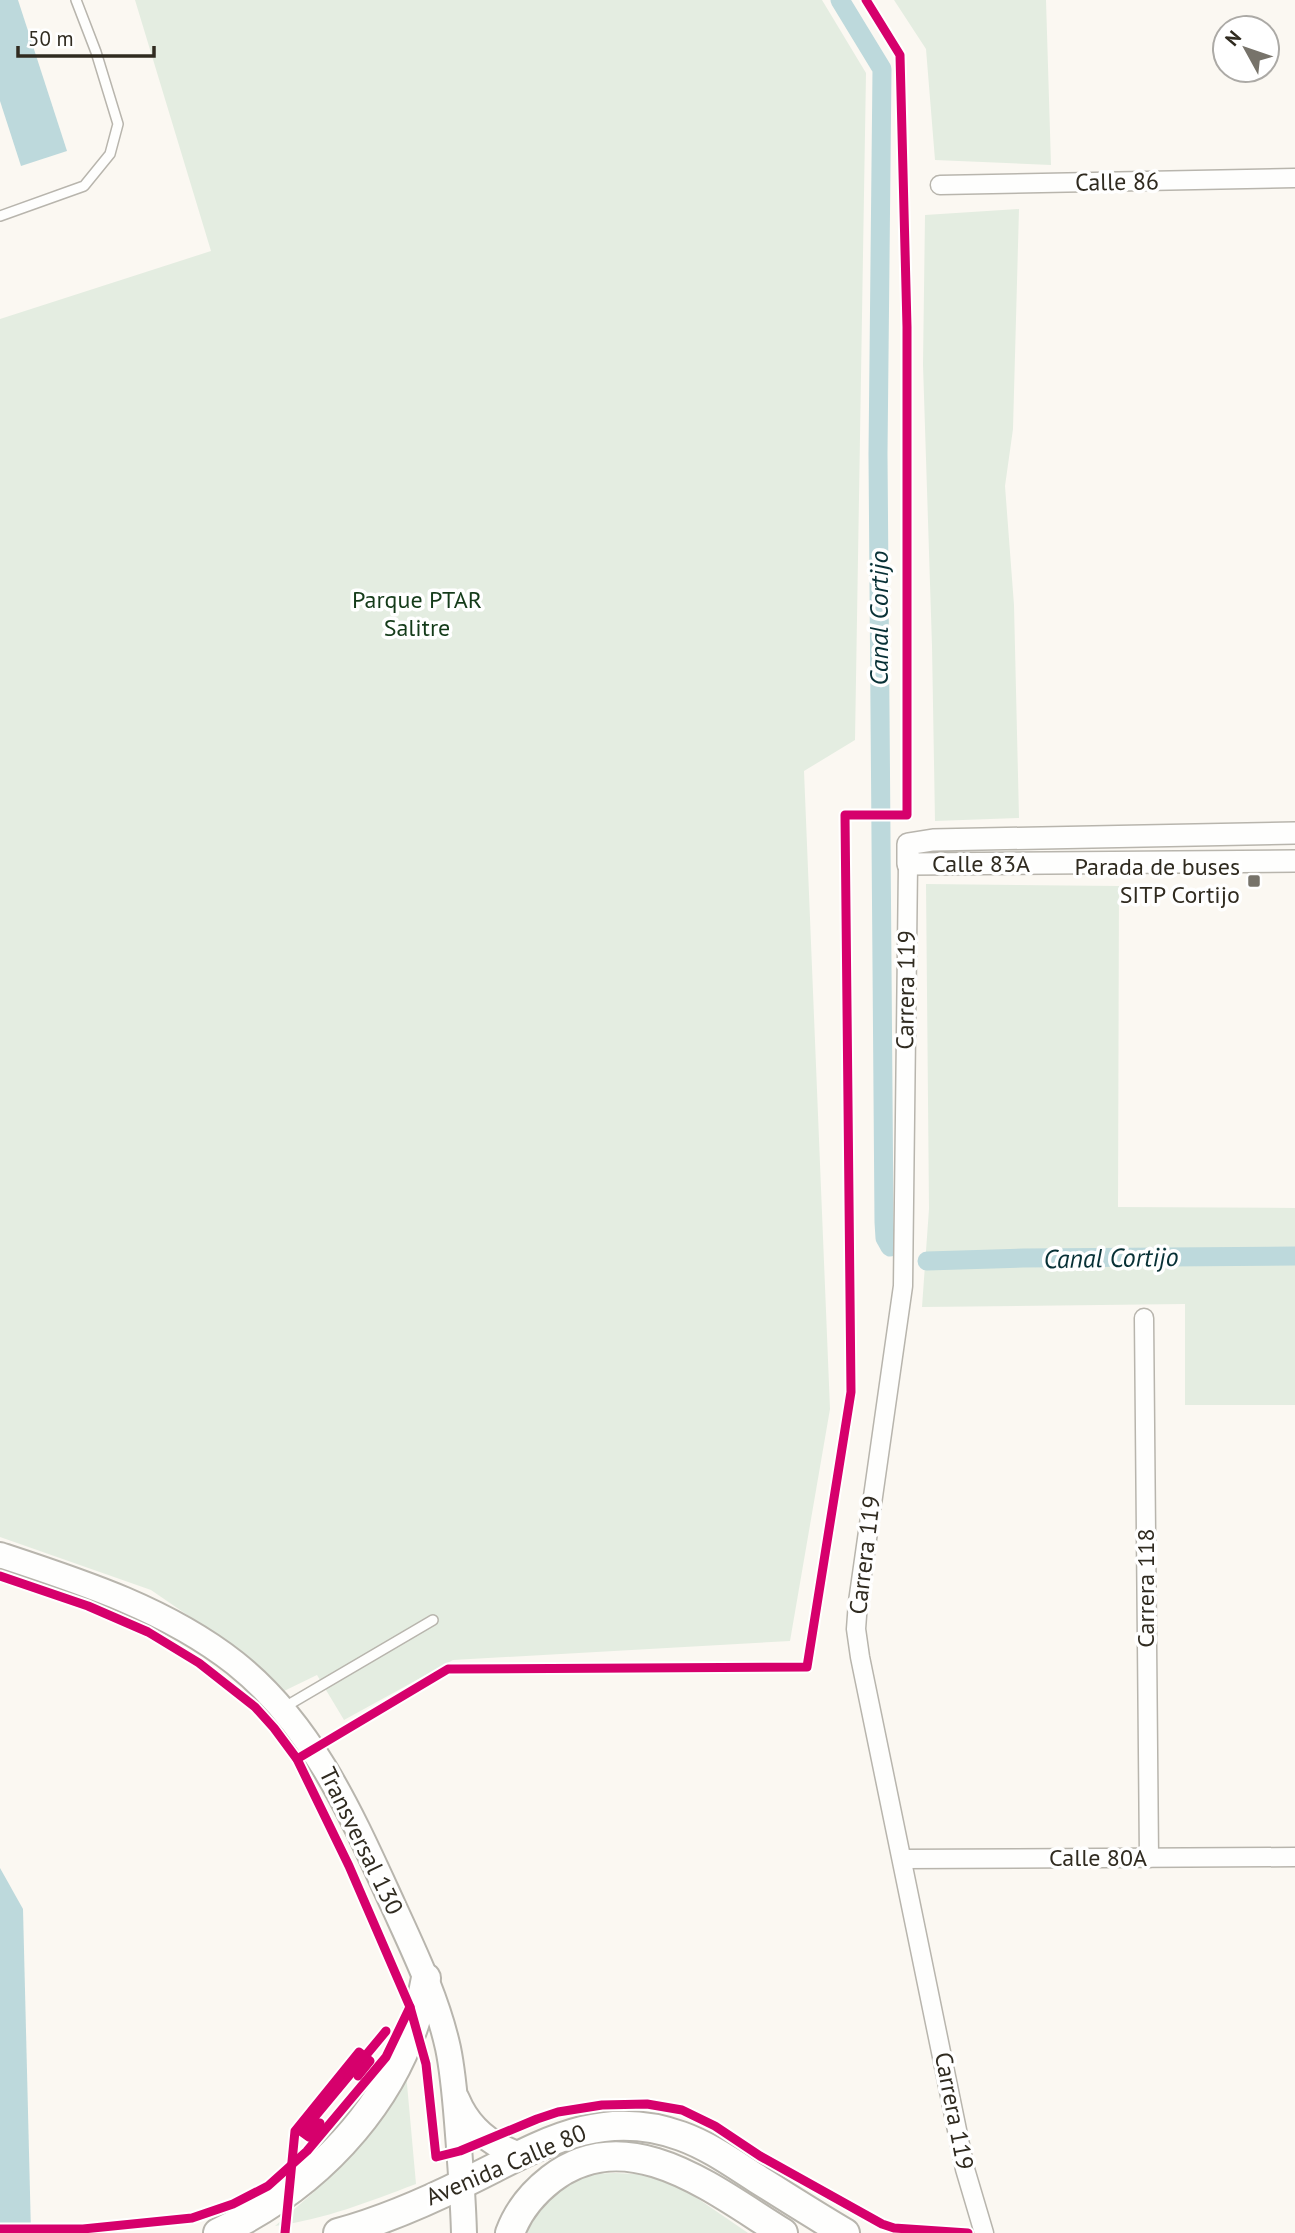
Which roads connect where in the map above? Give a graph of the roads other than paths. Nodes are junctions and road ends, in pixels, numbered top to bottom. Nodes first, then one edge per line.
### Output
1 (76, 0) edge
2 (1295, 178) edge
3 (940, 185) dead end
4 (0, 216) edge
5 (1295, 833) edge
6 (1295, 861) edge
7 (908, 864) junction
8 (1144, 1318) dead end
9 (0, 1555) edge
10 (433, 1620) dead end
11 (282, 1708) junction
12 (1295, 1857) edge
13 (1149, 1858) junction
14 (902, 1859) junction
15 (426, 1978) junction
16 (454, 2092) junction
17 (521, 2155) junction
18 (463, 2184) junction
19 (346, 2231) edge
20 (218, 2233) edge
21 (388, 2233) edge
22 (464, 2233) edge
23 (510, 2233) edge
24 (783, 2233) edge
25 (845, 2233) edge
26 (984, 2233) edge

1 - 4 lane
2 - 3 street, Calle 86
5 - 7 street, Calle 83A
6 - 7 street, Calle 83A
7 - 14 street, Carrera 119
8 - 13 street, Carrera 118
9 - 11 main road, Transversal 130
10 - 11 lane
11 - 15 main road, Transversal 130
12 - 13 street, Calle 80A
13 - 14 street, Calle 80A
14 - 26 street, Carrera 119
15 - 16 main road, Transversal 130
15 - 20 highway
16 - 17 main road, Transversal 130
16 - 18 main road, Transversal 130
17 - 18 highway, Avenida Calle 80
17 - 25 highway, Avenida Calle 80
18 - 19 highway, Avenida Calle 80
18 - 22 main road, Transversal 130
19 - 21 highway
23 - 24 highway, Avenida Calle 80

